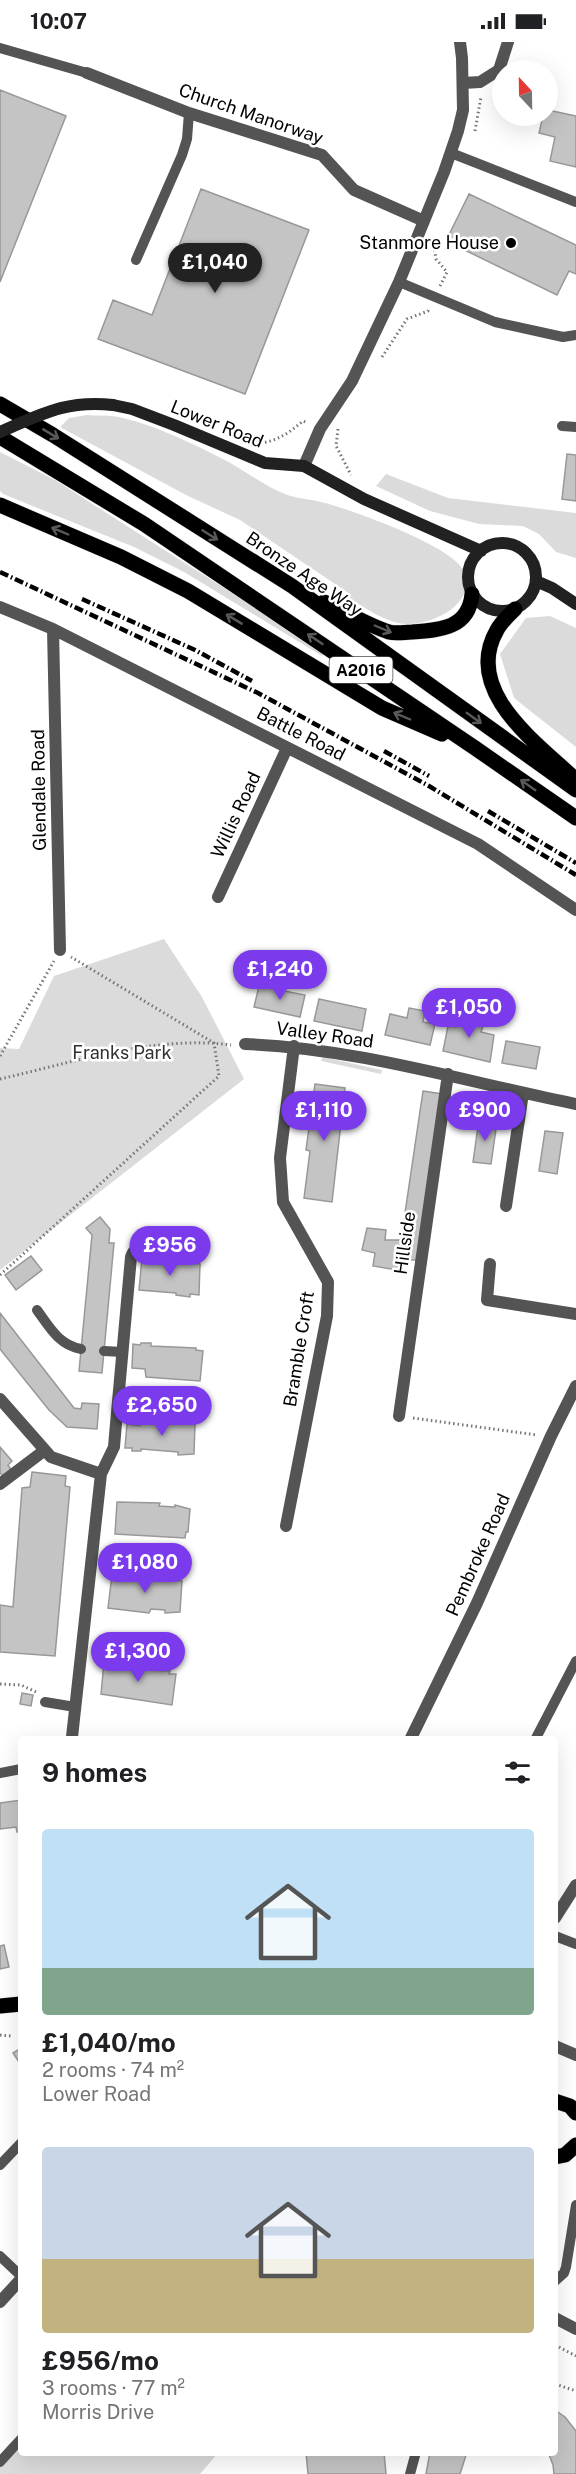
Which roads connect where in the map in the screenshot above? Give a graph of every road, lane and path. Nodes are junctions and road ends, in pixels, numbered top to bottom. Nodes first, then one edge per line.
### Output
1 (460, 42) edge
2 (508, 42) edge
3 (0, 48) edge
4 (87, 73) joint
5 (463, 83) junction
6 (482, 102) dead end
7 (189, 113) junction
8 (478, 120) dead end
9 (451, 153) junction
10 (576, 202) edge
11 (424, 221) junction
12 (437, 231) dead end
13 (136, 260) dead end
14 (447, 272) dead end
15 (399, 282) junction
16 (428, 311) dead end
17 (413, 315) dead end
18 (576, 335) edge
19 (0, 404) edge
20 (306, 422) dead end
21 (562, 426) dead end
22 (576, 427) edge
23 (0, 432) edge
24 (0, 437) edge
25 (336, 439) dead end
26 (250, 442) dead end
27 (304, 466) junction
28 (351, 471) dead end
29 (0, 505) edge
30 (481, 551) junction
31 (536, 582) junction
32 (292, 586) junction
33 (472, 594) junction
34 (576, 603) edge
35 (0, 607) edge
36 (515, 609) junction
37 (54, 628) junction
38 (286, 748) junction
39 (475, 748) junction
40 (576, 780) edge
41 (576, 790) edge
42 (576, 818) edge
43 (218, 897) dead end
44 (576, 910) edge
45 (60, 950) junction
46 (214, 1043) junction
47 (241, 1045) joint
48 (294, 1046) junction
49 (0, 1056) edge
50 (448, 1074) junction
51 (0, 1079) edge
52 (523, 1093) junction
53 (576, 1104) edge
54 (506, 1206) dead end
55 (171, 1246) dead end
56 (490, 1264) dead end
57 (0, 1275) edge
58 (37, 1310) dead end
59 (576, 1314) edge
60 (81, 1349) dead end
61 (104, 1351) dead end
62 (123, 1352) junction
63 (576, 1386) edge
64 (0, 1399) edge
65 (399, 1416) joint
66 (551, 1436) junction
67 (45, 1450) junction
68 (101, 1474) junction
69 (0, 1484) edge
70 (286, 1526) dead end
71 (576, 1661) edge
72 (45, 1702) dead end
73 (75, 1707) junction
74 (72, 1736) edge
75 (412, 1736) edge
76 (537, 1736) edge
77 (18, 1770) edge
78 (0, 1773) edge
79 (576, 1884) edge
80 (560, 1899) edge
81 (558, 1937) edge
82 (576, 1944) edge
83 (18, 2004) edge
84 (0, 2006) edge
85 (0, 2035) edge
86 (11, 2036) dead end
87 (558, 2047) edge
88 (576, 2055) edge
89 (558, 2103) edge
90 (576, 2113) edge
91 (18, 2146) edge
92 (0, 2166) edge
93 (576, 2205) edge
94 (0, 2256) edge
95 (18, 2275) edge
96 (558, 2278) edge
97 (18, 2281) edge
98 (0, 2302) edge
99 (558, 2320) edge
100 (576, 2329) edge
101 (558, 2347) edge
102 (576, 2356) edge
103 (558, 2385) edge
104 (576, 2391) edge
105 (18, 2442) edge
106 (415, 2456) edge
107 (0, 2462) edge
108 (410, 2474) edge

1 - 5 street
2 - 5 street
3 - 4 lane
4 - 7 street, Church Manorway
5 - 9 street
6 - 8 path
7 - 11 street, Church Manorway
7 - 13 lane
9 - 10 lane
9 - 11 street
11 - 15 street
12 - 14 path
15 - 18 lane
15 - 27 street
16 - 17 path
19 -> 32 main road, Bronze Age Way / A2016
20 - 26 path
21 - 22 lane
23 - 27 main road, Lower Road, bridge
39 -> 24 main road, A2016
25 - 28 path
27 - 30 main road, Lower Road
39 -> 29 main road
30 - 31 main road
30 - 33 main road
31 - 34 main road
31 - 36 main road
32 -> 33 main road
32 -> 41 main road, Bronze Age Way / A2016
33 - 36 main road
35 - 37 street, Battle Road
36 - 40 main road
37 - 38 street, Battle Road
37 - 45 street, Glendale Road
38 - 43 street, Willis Road
38 - 44 street, Battle Road
42 -> 39 main road, A2016
45 - 46 path
45 - 49 path
46 - 47 path
46 - 51 path
46 - 57 path
47 - 48 street, Valley Road
48 - 50 street, Valley Road
48 - 70 street, Bramble Croft
50 - 52 street, Valley Road
50 - 65 street, Hillside
52 - 53 street, Valley Road
52 - 54 street
55 - 62 street
56 - 59 street
58 - 60 lane
61 - 62 lane
62 - 68 street
63 - 66 street, Pembroke Road
64 - 67 street
65 - 66 path
66 - 75 street, Pembroke Road
67 - 68 street
67 - 69 street
68 - 73 street
71 - 76 lane
72 - 73 lane
73 - 74 street
77 - 78 lane
79 - 80 street
81 - 82 lane
83 - 84 main road
85 - 86 path
87 - 88 street
89 - 90 main road
91 - 92 lane
93 - 96 lane
94 - 95 lane
97 - 98 street
99 - 100 street
101 - 102 path
103 - 104 path
105 - 107 lane
106 - 108 lane

